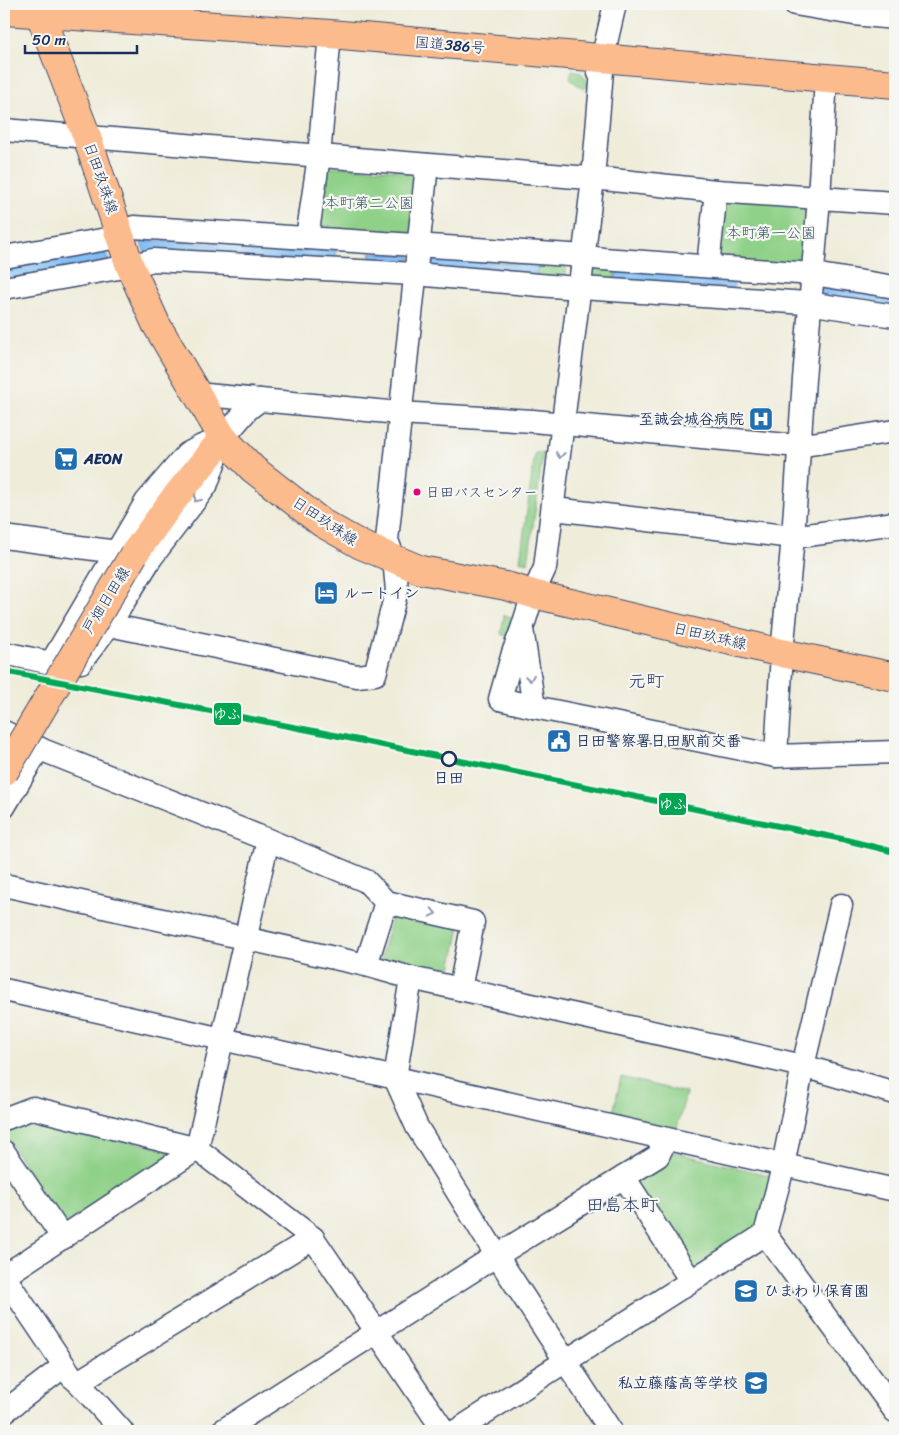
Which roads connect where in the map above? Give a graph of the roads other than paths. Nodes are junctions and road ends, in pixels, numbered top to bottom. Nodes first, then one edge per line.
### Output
1 (615, 4) edge
2 (795, 4) edge
3 (818, 6) edge
4 (38, 9) edge
5 (4, 11) edge
6 (895, 18) edge
7 (330, 34) junction
8 (603, 59) junction
9 (826, 78) junction
10 (895, 84) edge
11 (4, 130) edge
12 (87, 137) junction
13 (319, 156) junction
14 (428, 165) junction
15 (586, 179) junction
16 (716, 191) junction
17 (819, 198) junction
18 (895, 203) edge
19 (119, 233) junction
20 (308, 238) junction
21 (418, 244) junction
22 (577, 255) junction
23 (4, 257) edge
24 (130, 266) junction
25 (708, 266) junction
26 (415, 274) junction
27 (813, 274) junction
28 (895, 287) edge
29 (4, 288) edge
30 (573, 288) junction
31 (809, 303) junction
32 (895, 316) edge
33 (196, 394) junction
34 (260, 400) junction
35 (399, 413) junction
36 (556, 424) junction
37 (895, 431) edge
38 (223, 438) junction
39 (798, 446) junction
40 (554, 509) junction
41 (895, 523) edge
42 (4, 537) edge
43 (793, 537) junction
44 (126, 553) junction
45 (394, 559) junction
46 (533, 594) junction
47 (108, 625) junction
48 (522, 629) junction
49 (782, 653) junction
50 (4, 654) edge
51 (51, 663) junction
52 (895, 677) edge
53 (534, 707) junction
54 (6, 737) edge
55 (39, 748) junction
56 (895, 752) edge
57 (776, 756) junction
58 (4, 772) edge
59 (4, 807) edge
60 (268, 840) junction
61 (4, 885) edge
62 (386, 902) junction
63 (841, 905) dead end
64 (245, 939) junction
65 (366, 965) junction
66 (411, 978) junction
67 (460, 989) junction
68 (4, 990) edge
69 (221, 1040) junction
70 (803, 1066) junction
71 (395, 1078) junction
72 (895, 1093) edge
73 (4, 1119) edge
74 (666, 1139) junction
75 (197, 1149) junction
76 (4, 1152) edge
77 (782, 1165) junction
78 (624, 1177) junction
79 (895, 1190) edge
80 (765, 1234) junction
81 (63, 1238) junction
82 (313, 1238) junction
83 (497, 1256) junction
84 (4, 1276) edge
85 (691, 1281) junction
86 (377, 1333) junction
87 (565, 1361) junction
88 (71, 1374) junction
89 (895, 1411) edge
90 (4, 1412) edge
91 (122, 1431) edge
92 (222, 1431) edge
93 (444, 1431) edge
94 (456, 1431) edge
95 (611, 1431) edge

1 - 8 street
2 - 3 street
3 - 6 street
4 - 5 main road, 国道386号
4 - 7 main road, 国道386号
4 - 12 main road, 日田玖珠線
7 - 8 main road, 国道386号
7 - 13 street
8 - 9 main road, 国道386号
8 - 15 street
9 - 10 main road, 国道386号
9 - 17 street
11 - 12 street
12 - 13 street
12 - 19 main road, 日田玖珠線
13 - 14 street
13 - 20 street
14 - 15 street
14 - 21 street
15 - 16 street
15 - 22 street
16 - 17 street
16 - 25 street
17 - 18 street
17 - 27 street
19 - 20 street
19 - 23 street
19 - 24 main road, 日田玖珠線
20 - 21 street
21 - 22 street
21 - 26 street
22 - 25 street
22 - 30 street
24 - 26 street
24 - 29 street
24 - 33 main road, 日田玖珠線
25 - 27 street
26 - 30 street
26 - 35 street
27 - 28 street
27 - 31 street
30 - 31 street
30 - 36 street
31 - 32 street
31 - 39 street
33 - 34 street
33 - 38 main road, 日田玖珠線
34 - 35 street
34 - 38 street
35 - 36 street
35 - 45 street
36 - 39 street
36 -> 40 street
36 - 46 street
37 - 39 street
38 - 44 main road, 戸畑日田線
38 - 45 main road, 日田玖珠線
38 -> 47 street
39 - 43 street
40 - 43 street
40 - 46 street
41 - 43 street
42 - 44 street
43 - 49 street
44 - 51 street
44 - 58 main road, 戸畑日田線, bridge
45 - 46 main road, 日田玖珠線
45 - 47 street
46 - 48 street
46 - 49 main road, 日田玖珠線
47 - 51 street
48 -> 53 street
48 - 53 street
49 - 52 main road, 日田玖珠線
49 - 57 street
50 - 51 street
53 - 57 street
54 - 55 street
55 - 59 street
55 - 60 street
56 - 57 street
60 - 62 street
60 - 64 street
61 - 64 street
62 - 65 street
62 -> 67 street
63 - 70 street
64 - 65 street
64 - 69 street
65 - 66 street
66 - 67 street
66 - 71 street
67 - 70 street
68 - 69 street
69 - 71 street
69 - 75 street
70 - 72 street
70 - 77 street
71 - 74 street
71 - 83 street
73 - 75 street
74 - 77 street
74 - 78 street
75 - 81 street
75 - 82 street
76 - 81 street
77 - 79 street
77 - 80 street
78 - 83 street
78 - 85 street
80 - 85 street
80 - 89 street
81 - 84 street
82 - 86 street
82 - 88 street
83 - 86 street
83 - 87 street
84 - 88 street
85 - 87 street
86 - 92 street
86 - 93 street
87 - 94 street
87 - 95 street
88 - 90 street
88 - 91 street

